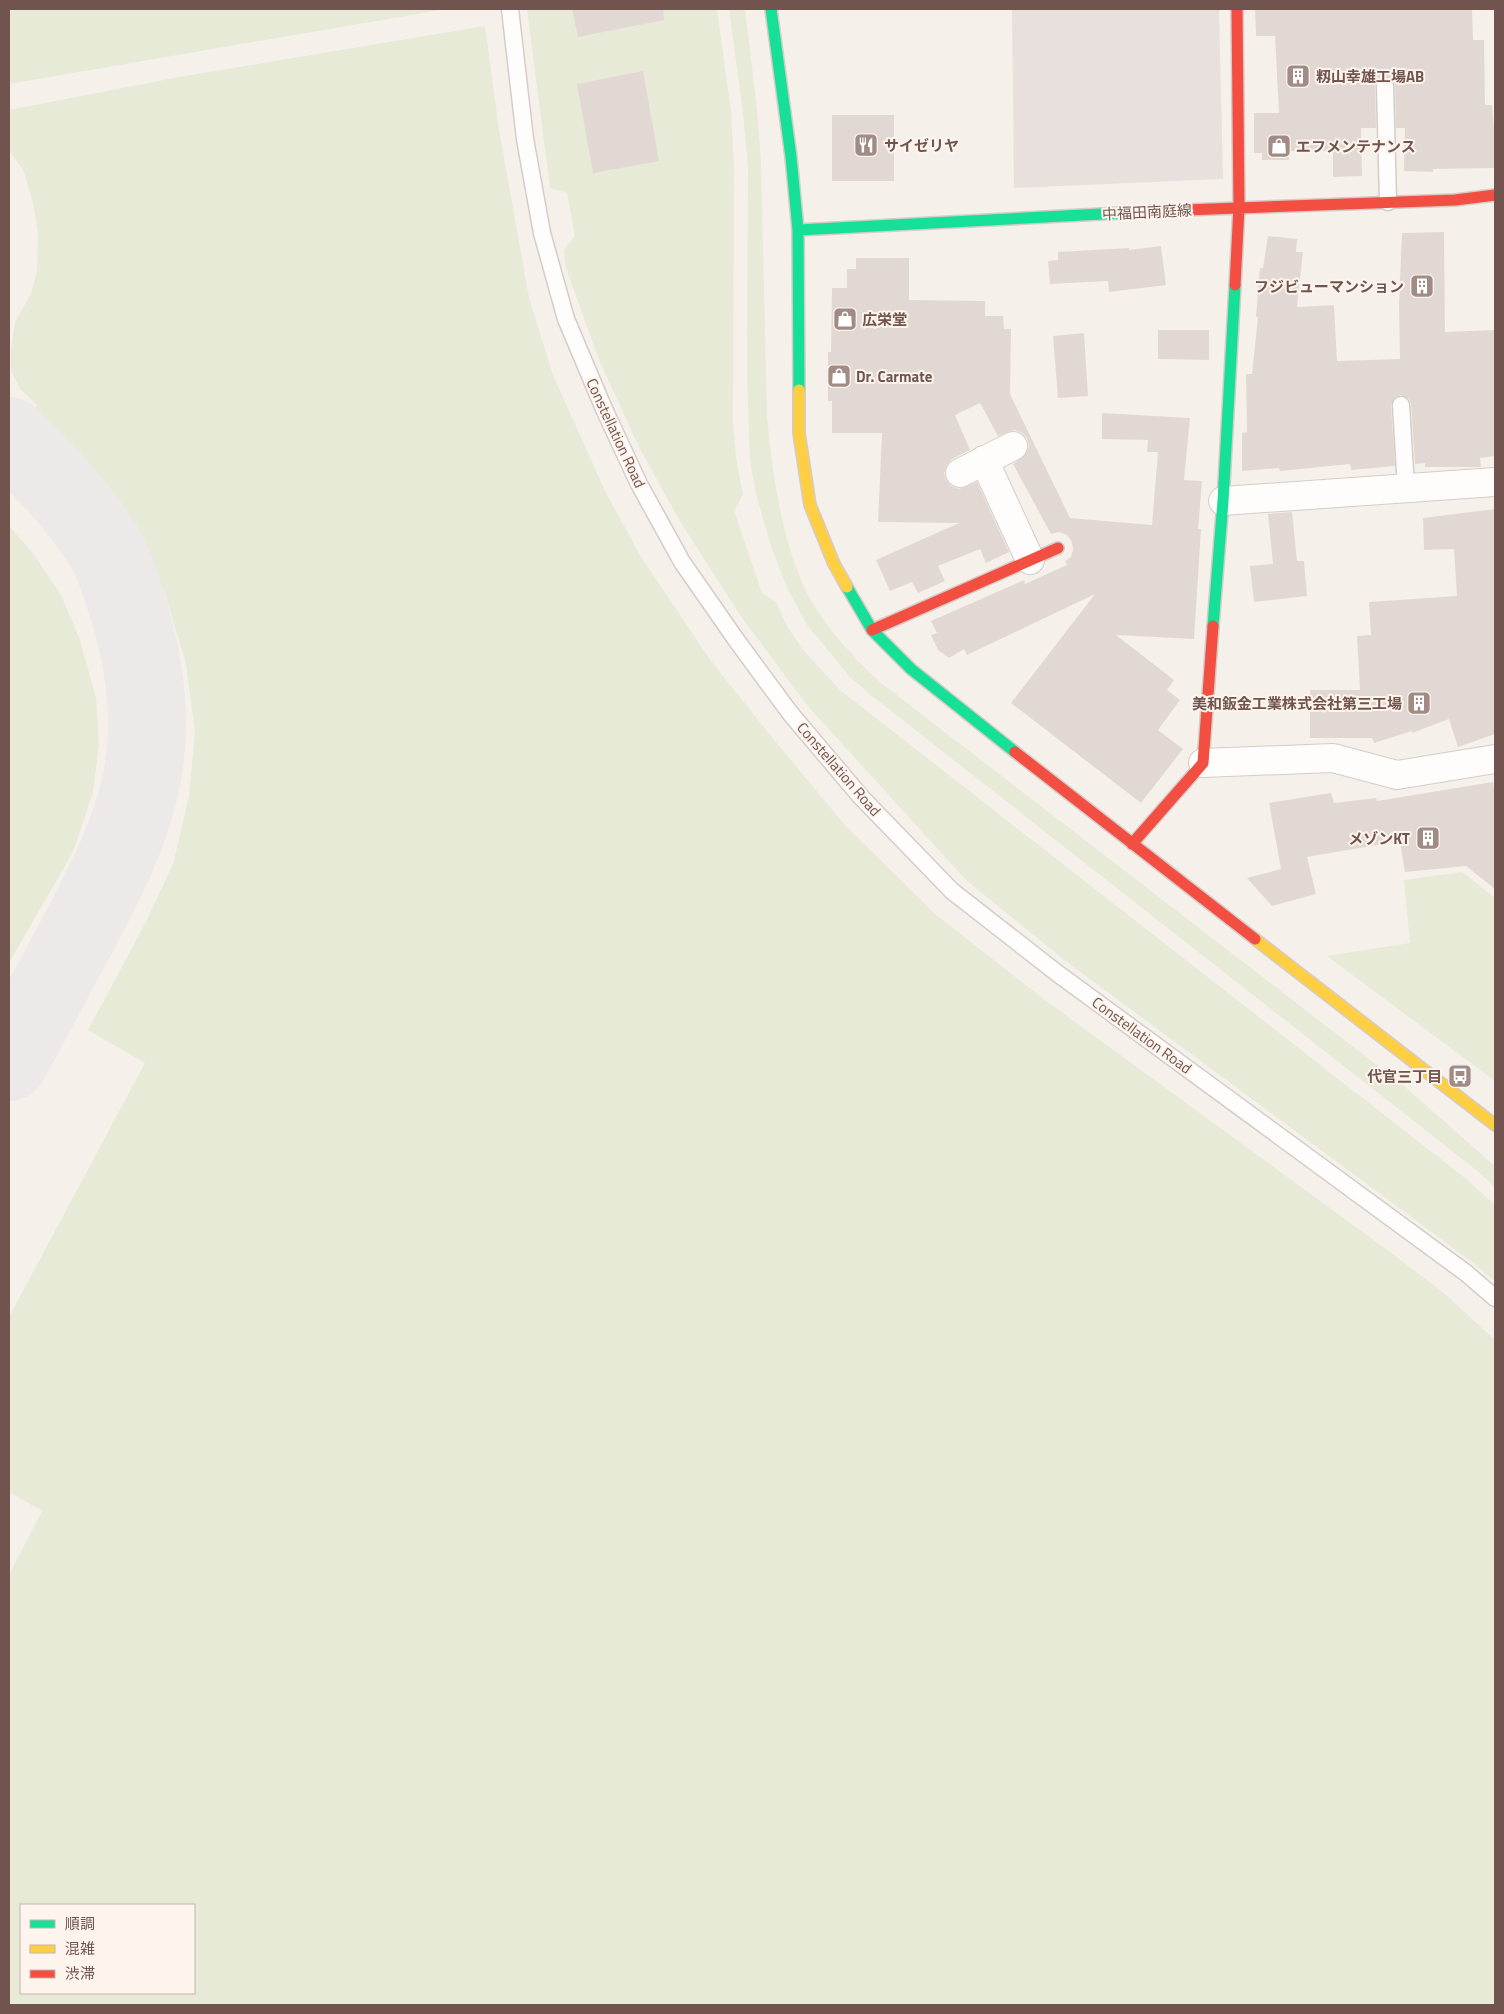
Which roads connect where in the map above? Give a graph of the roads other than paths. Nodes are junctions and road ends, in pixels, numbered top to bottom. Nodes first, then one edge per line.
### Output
1 (510, 9) edge
2 (771, 9) edge
3 (1237, 9) edge
4 (1385, 86) dead end
5 (1495, 195) edge
6 (1388, 202) junction
7 (1239, 207) junction
8 (798, 230) junction
9 (1401, 405) dead end
10 (1013, 446) dead end
11 (984, 460) junction
12 (960, 473) dead end
13 (1495, 482) edge
14 (1406, 488) junction
15 (1223, 501) junction
16 (1058, 548) dead end
17 (1030, 560) junction
18 (872, 630) junction
19 (1495, 759) edge
20 (1203, 763) junction
21 (1132, 844) junction
22 (1495, 1125) edge
23 (1495, 1298) edge

1 - 23 lane, Constellation Road
2 - 8 street
3 - 7 street
4 - 6 lane
5 - 6 street, 中福田南庭線
6 - 7 street, 中福田南庭線
7 - 8 street, 中福田南庭線
7 - 15 street
8 - 18 street
9 - 14 lane
10 - 11 street
11 - 12 street
11 - 17 street
13 - 14 street
14 - 15 street
15 - 20 street
16 - 17 street
17 - 18 street
18 - 21 street
19 - 20 street
20 - 21 street
21 - 22 street

